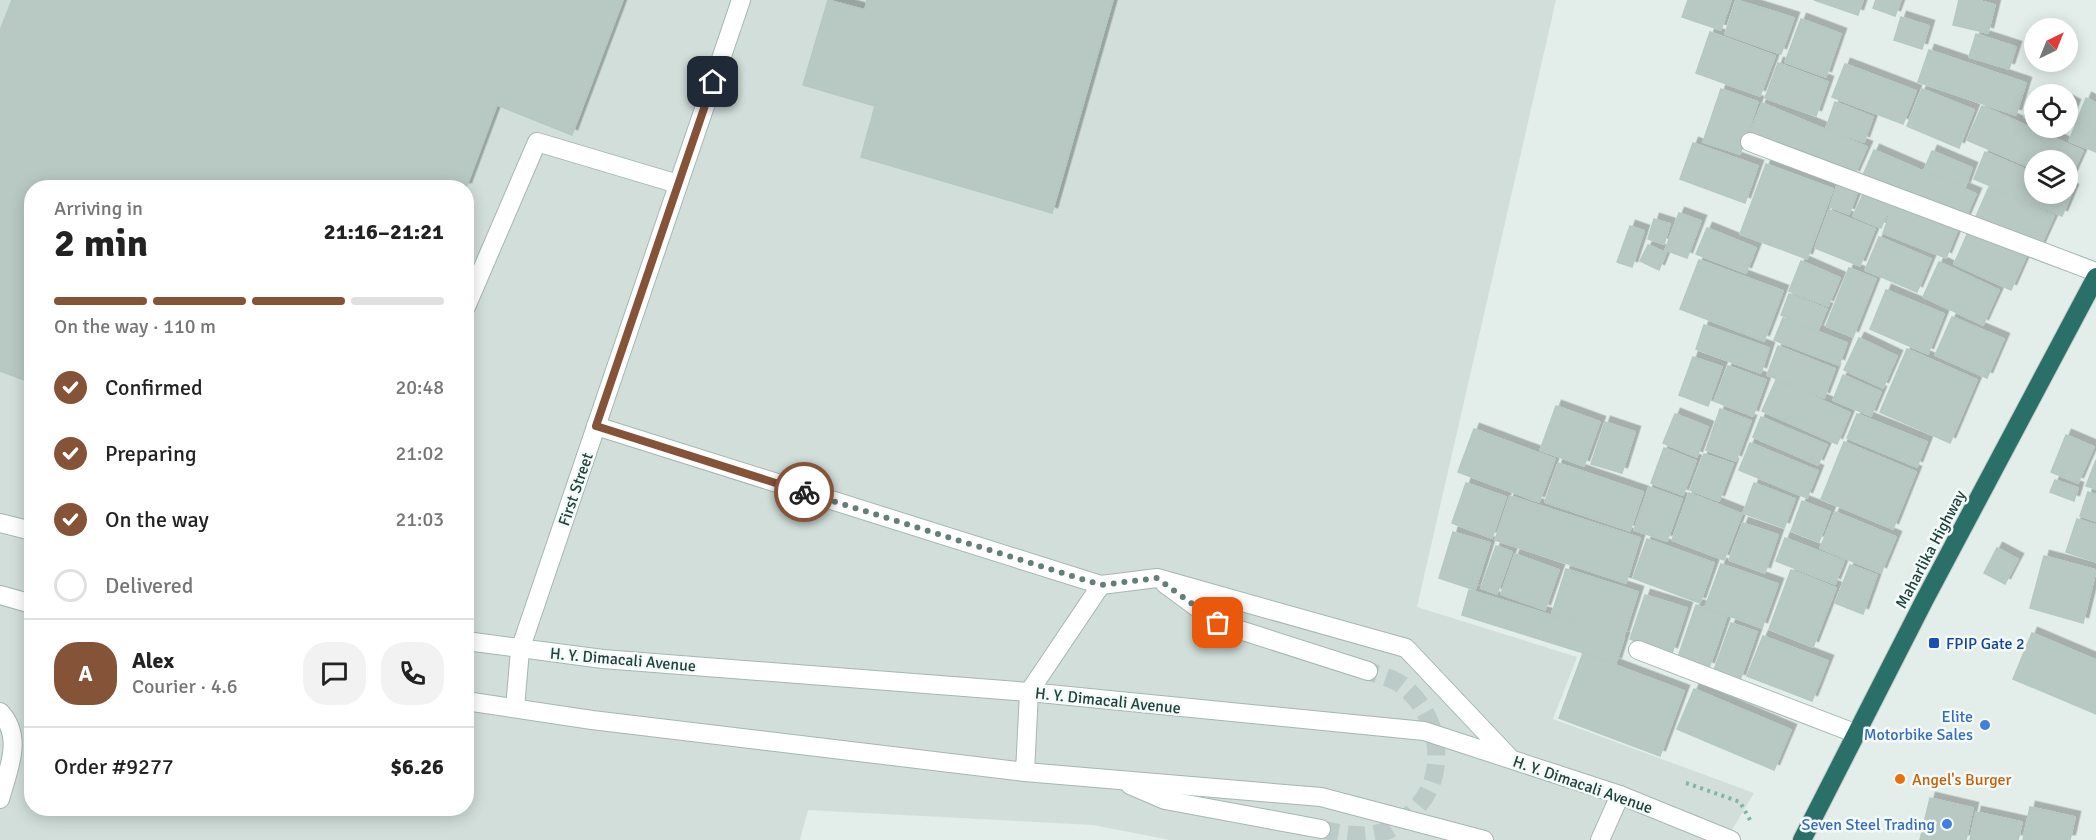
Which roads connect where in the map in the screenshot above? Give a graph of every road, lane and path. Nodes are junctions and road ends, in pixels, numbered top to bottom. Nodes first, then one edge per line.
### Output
1 (741, 0) edge
2 (1750, 142) dead end
3 (678, 184) junction
4 (2096, 272) edge
5 (2096, 277) edge
6 (474, 288) edge
7 (596, 426) junction
8 (0, 523) edge
9 (24, 529) edge
10 (1157, 578) junction
11 (1101, 585) junction
12 (0, 595) edge
13 (24, 602) edge
14 (474, 642) edge
15 (520, 650) junction
16 (1638, 650) dead end
17 (1368, 671) tunnel mouth
18 (1029, 693) junction
19 (474, 702) edge
20 (515, 708) junction
21 (0, 712) edge
22 (1857, 734) junction
23 (1510, 759) junction
24 (1025, 772) junction
25 (1115, 778) junction
26 (1686, 783) dead end
27 (1620, 795) junction
28 (0, 799) edge
29 (1740, 802) dead end
30 (1321, 830) tunnel mouth
31 (1484, 840) edge
32 (1600, 840) edge
33 (1731, 840) edge
34 (1802, 840) edge

1 - 3 street, First Street
2 - 4 street
3 - 6 street
3 - 7 street, First Street
5 - 22 highway, Maharlika Highway
7 - 11 street
7 - 15 street, First Street
8 - 9 street
10 - 11 street
10 - 17 street
10 - 23 street
11 - 18 street
12 - 13 street
14 - 15 street, H. Y. Dimacali Avenue
15 - 18 street, H. Y. Dimacali Avenue
15 - 20 street, First Street
16 - 22 street
18 - 23 street, H. Y. Dimacali Avenue
18 - 24 street
19 - 20 street
20 - 24 street
21 - 28 street
22 - 34 highway, Maharlika Highway
23 - 27 street, H. Y. Dimacali Avenue
24 - 25 street
25 - 30 street
25 - 31 street
26 - 29 path
27 - 32 street
27 - 33 street, H. Y. Dimacali Avenue

